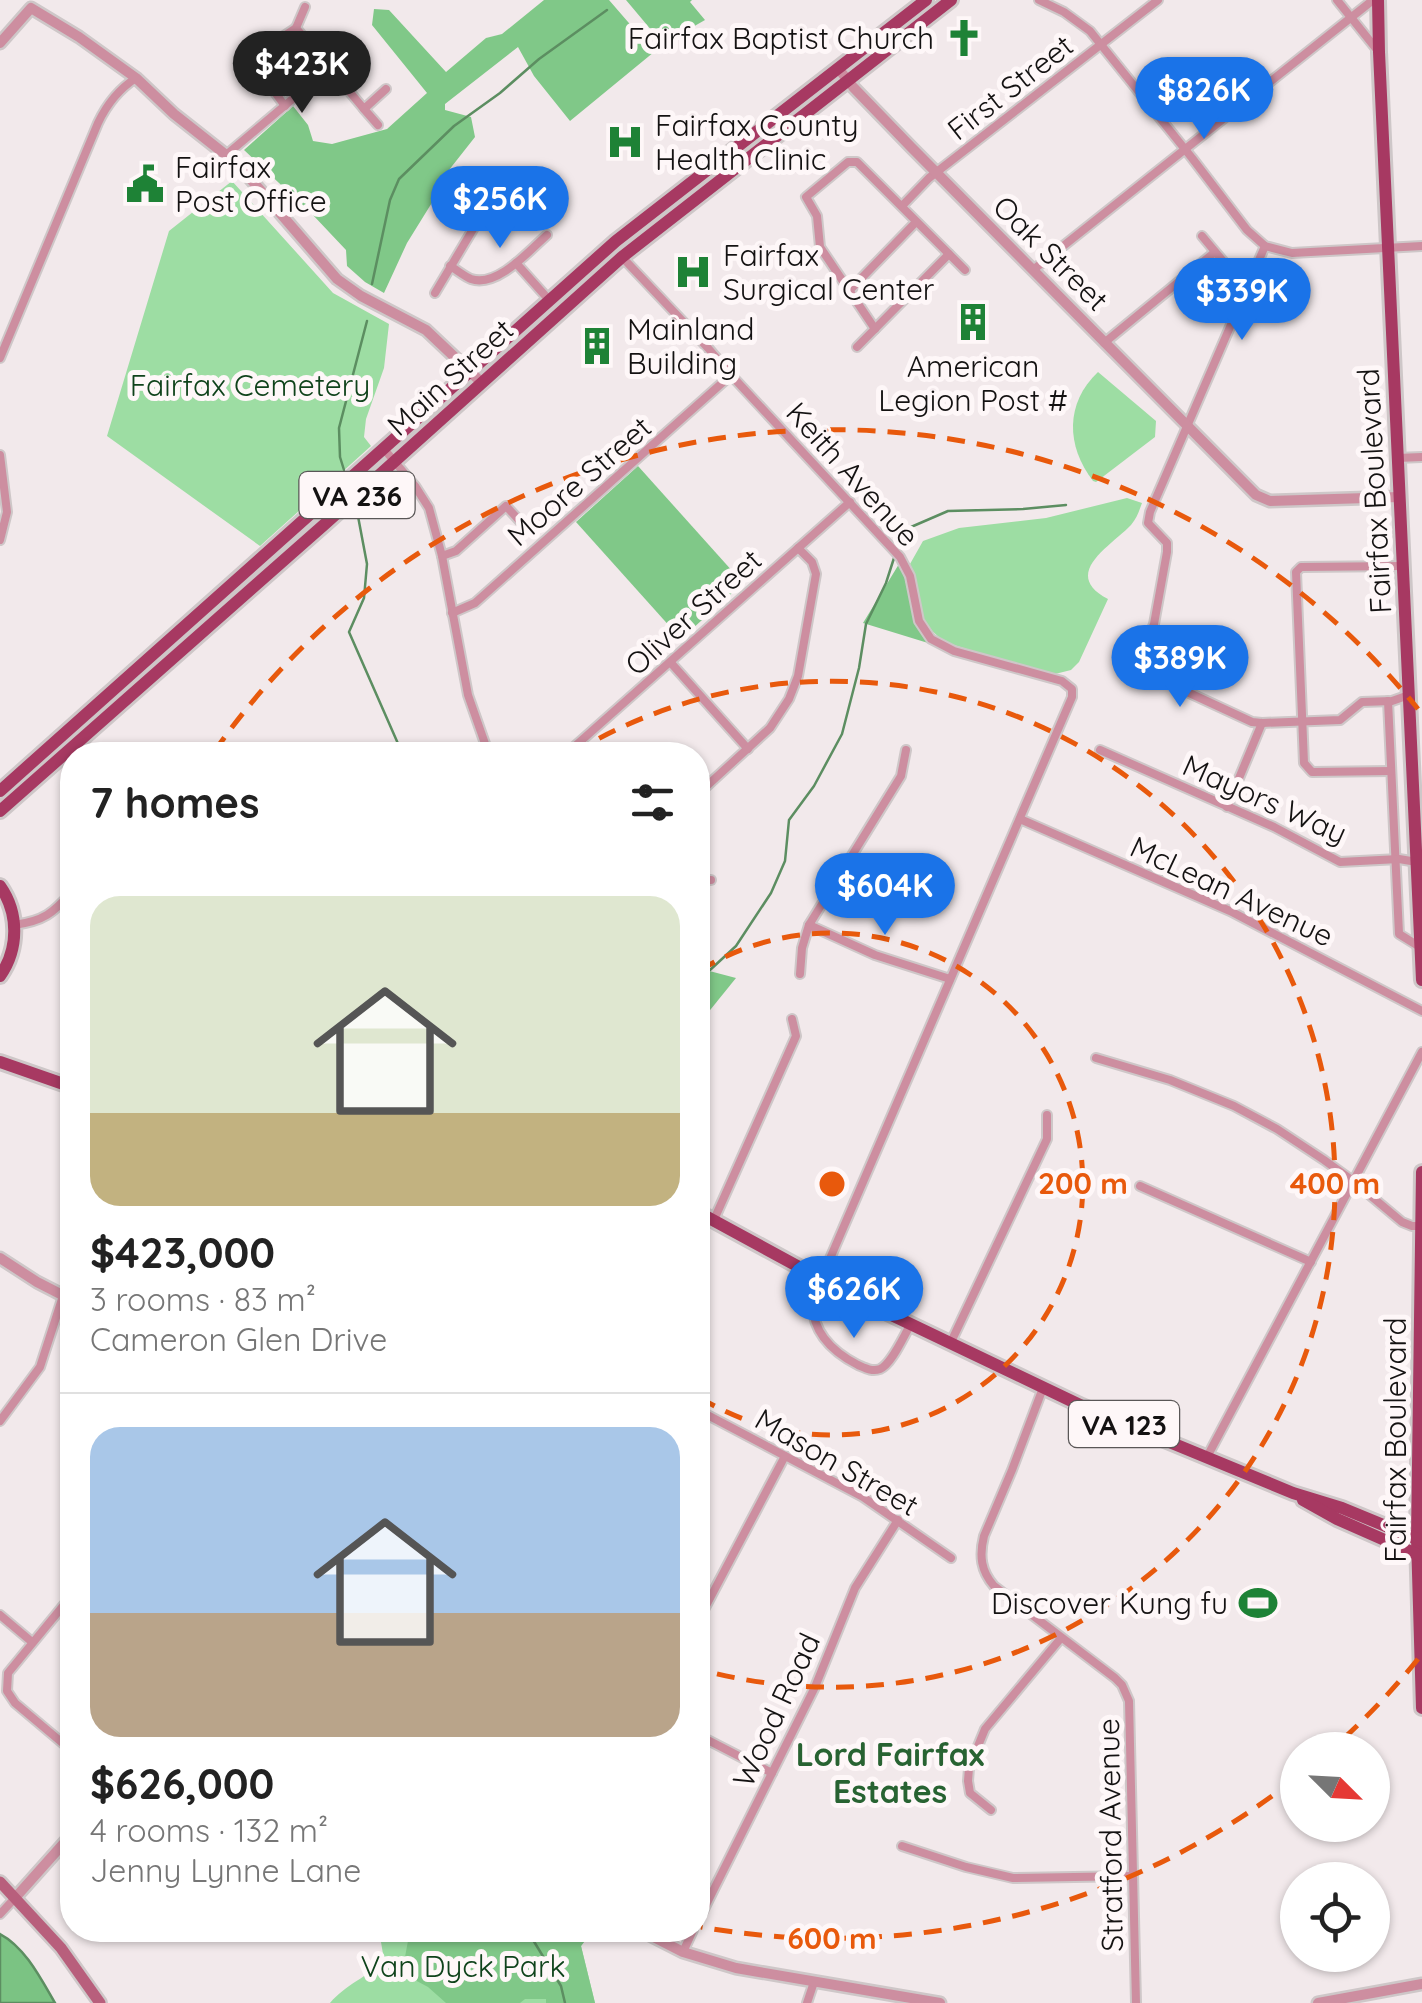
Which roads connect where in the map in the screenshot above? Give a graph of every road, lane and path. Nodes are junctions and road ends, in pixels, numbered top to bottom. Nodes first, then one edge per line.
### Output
1 (926, 0) edge
2 (952, 0) edge
3 (1039, 0) edge
4 (1158, 0) edge
5 (1337, 0) edge
6 (1376, 0) edge
7 (35, 4) edge
8 (306, 8) dead end
9 (1350, 18) junction
10 (296, 28) junction
11 (278, 40) dead end
12 (0, 43) edge
13 (1101, 44) junction
14 (352, 49) dead end
15 (1378, 52) junction
16 (246, 54) dead end
17 (838, 68) junction
18 (330, 70) junction
19 (136, 78) junction
20 (848, 80) junction
21 (386, 89) dead end
22 (285, 106) junction
23 (364, 109) junction
24 (378, 125) dead end
25 (1185, 149) junction
26 (226, 155) junction
27 (937, 173) junction
28 (497, 189) dead end
29 (902, 206) junction
30 (916, 222) junction
31 (547, 235) dead end
32 (1202, 236) dead end
33 (611, 245) junction
34 (1265, 246) junction
35 (1422, 246) edge
36 (1388, 248) junction
37 (1216, 252) junction
38 (949, 254) junction
39 (622, 257) junction
40 (516, 263) junction
41 (450, 266) junction
42 (1228, 268) dead end
43 (965, 270) dead end
44 (1032, 270) junction
45 (849, 291) junction
46 (435, 293) dead end
47 (548, 300) junction
48 (560, 312) junction
49 (875, 329) junction
50 (1104, 342) junction
51 (857, 347) dead end
52 (0, 358) edge
53 (470, 371) junction
54 (731, 376) junction
55 (482, 382) junction
56 (1186, 426) junction
57 (384, 449) junction
58 (0, 455) edge
59 (1422, 457) edge
60 (1398, 458) junction
61 (394, 461) junction
62 (1399, 496) junction
63 (850, 502) junction
64 (528, 530) dead end
65 (0, 540) edge
66 (798, 548) junction
67 (442, 556) junction
68 (1402, 566) junction
69 (452, 614) junction
70 (194, 618) junction
71 (204, 630) junction
72 (671, 664) junction
73 (1408, 696) junction
74 (1388, 701) junction
75 (1302, 721) junction
76 (1262, 723) junction
77 (67, 742) edge
78 (75, 742) edge
79 (485, 742) edge
80 (581, 742) edge
81 (60, 749) edge
82 (748, 749) junction
83 (906, 750) dead end
84 (1100, 750) dead end
85 (60, 755) edge
86 (1390, 770) junction
87 (710, 783) edge
88 (3, 805) edge
89 (1227, 807) junction
90 (1020, 819) junction
91 (1395, 859) junction
92 (1416, 862) junction
93 (2, 887) edge
94 (60, 905) edge
95 (14, 924) junction
96 (810, 925) junction
97 (1420, 947) edge
98 (800, 974) dead end
99 (0, 976) edge
100 (950, 979) junction
101 (1422, 980) edge
102 (1422, 1011) edge
103 (792, 1018) dead end
104 (1422, 1052) edge
105 (1096, 1058) dead end
106 (0, 1062) edge
107 (60, 1083) edge
108 (1047, 1116) dead end
109 (1422, 1172) edge
110 (1353, 1181) junction
111 (1140, 1186) dead end
112 (710, 1220) edge
113 (713, 1222) junction
114 (1421, 1226) edge
115 (0, 1258) edge
116 (1311, 1262) junction
117 (821, 1280) junction
118 (60, 1294) edge
119 (60, 1318) edge
120 (911, 1324) junction
121 (951, 1342) junction
122 (1043, 1387) junction
123 (710, 1416) edge
124 (0, 1421) edge
125 (784, 1456) junction
126 (1207, 1457) junction
127 (898, 1520) junction
128 (1420, 1548) edge
129 (951, 1558) dead end
130 (710, 1597) edge
131 (60, 1609) edge
132 (0, 1615) edge
133 (1061, 1638) junction
134 (32, 1642) junction
135 (1422, 1708) edge
136 (710, 1741) edge
137 (60, 1742) edge
138 (772, 1773) junction
139 (990, 1810) dead end
140 (902, 1846) dead end
141 (60, 1847) edge
142 (1133, 1876) junction
143 (0, 1882) edge
144 (710, 1897) edge
145 (15, 1898) junction
146 (0, 1914) edge
147 (663, 1942) edge
148 (688, 1942) edge
149 (683, 1952) junction
150 (814, 1982) junction
151 (1422, 1984) edge
152 (100, 2003) edge
153 (807, 2003) edge
154 (940, 2003) edge
155 (1136, 2003) edge
156 (1318, 2003) edge

1 - 17 main road, Main Street / VA 236
2 - 20 main road, Main Street / VA 236
3 - 13 street
4 - 13 street, First Street
5 - 9 street
6 - 9 street
6 - 15 main road, Fairfax Boulevard
7 - 12 street
7 - 19 street
8 - 10 street
9 - 15 street
9 - 25 street
10 - 11 street
10 - 18 street
13 - 25 street
13 - 27 street, First Street
14 - 18 street
15 - 36 main road, Fairfax Boulevard
16 - 22 street
17 - 20 street, Oak Street
17 - 33 main road, Main Street / VA 236
18 - 22 street
18 - 23 street
19 - 26 street
19 - 52 street
20 - 27 street, Oak Street
20 - 39 main road, Main Street / VA 236
21 - 23 street
22 - 26 street
23 - 24 street
25 - 34 street
25 - 44 street
26 - 53 street
27 - 29 street, First Street
27 - 44 street, Oak Street
28 - 41 street
29 - 30 street
29 - 45 street
30 - 38 street
30 - 45 street
31 - 40 street
32 - 37 street
33 - 39 street, Keith Avenue
33 - 47 main road, Main Street / VA 236
34 - 36 street
34 - 56 street
35 - 36 street
36 - 60 main road, Fairfax Boulevard
37 - 42 street
37 - 50 street
38 - 43 street
38 - 49 street
39 - 48 main road, Main Street / VA 236
39 - 54 street, Keith Avenue
40 - 41 street
40 - 47 street
41 - 46 street
44 - 50 street, Oak Street
45 - 49 street
47 - 48 street
47 - 53 main road, Main Street / VA 236
48 - 55 main road, Main Street / VA 236
49 - 51 street
50 - 56 street, Oak Street
53 - 55 street
53 - 57 main road, Main Street / VA 236
54 - 63 street, Keith Avenue
54 - 69 street, Moore Street
55 - 61 main road, Main Street / VA 236
56 - 62 street, Oak Street
56 - 76 street
57 - 61 street
57 - 70 main road, Main Street / VA 236
58 - 65 street
59 - 60 street
60 - 62 main road, Fairfax Boulevard
61 - 67 street
61 - 71 main road, Main Street / VA 236
62 - 68 main road, Fairfax Boulevard
63 - 66 street, Oliver Street
63 - 90 street, Keith Avenue
64 - 67 street
66 - 72 street, Oliver Street
66 - 82 street
67 - 69 street
68 - 73 main road, Fairfax Boulevard
68 - 75 street
69 - 79 street
70 - 71 main road
70 - 77 main road, Main Street / VA 236
71 - 78 main road, Main Street / VA 236
72 - 80 street, Oliver Street
72 - 82 street
73 - 74 street
73 - 92 main road, Fairfax Boulevard
74 - 75 street
74 - 86 street
75 - 76 street
75 - 86 street
76 - 89 street
81 - 88 main road, Main Street / VA 236
82 - 87 street
83 - 96 street
84 - 89 street, Mayors Way
85 - 88 main road, Main Street / VA 236
86 - 91 street
89 - 91 street, Mayors Way
90 - 100 street
90 - 102 street, McLean Avenue
91 - 92 street, Mayors Way
91 - 97 street
92 - 97 main road, Fairfax Boulevard
93 - 95 main road
94 - 95 street
95 - 99 main road
96 - 98 street
96 - 100 street
97 - 101 main road, Fairfax Boulevard
100 - 117 street
103 - 113 street
104 - 110 street
105 - 110 street
106 - 107 main road
108 - 121 street
109 - 114 main road, Fairfax Boulevard
110 - 114 street
110 - 116 street
111 - 116 street
112 - 113 main road, VA 123
113 - 117 main road, VA 123
114 - 128 main road, Fairfax Boulevard
115 - 118 street
116 - 126 street
117 - 120 main road, VA 123
117 - 120 street
119 - 124 street
120 - 121 main road, VA 123
121 - 122 main road, VA 123
122 - 126 main road, VA 123
122 - 133 street, Stratford Avenue
123 - 125 street, Mason Street
125 - 127 street, Mason Street
125 - 130 street
126 - 128 main road, VA 123
127 - 129 street, Mason Street
127 - 138 street, Wood Road
128 - 135 main road, Fairfax Boulevard
131 - 134 street
132 - 134 street
133 - 139 street
133 - 142 street, Stratford Avenue
134 - 137 street
136 - 138 street
138 - 144 street, Wood Road
140 - 142 street
141 - 145 street
142 - 155 street, Stratford Avenue
143 - 145 main road
145 - 146 street
145 - 152 main road
147 - 149 street
148 - 149 street
149 - 150 street
150 - 153 street
150 - 154 street
151 - 156 street

